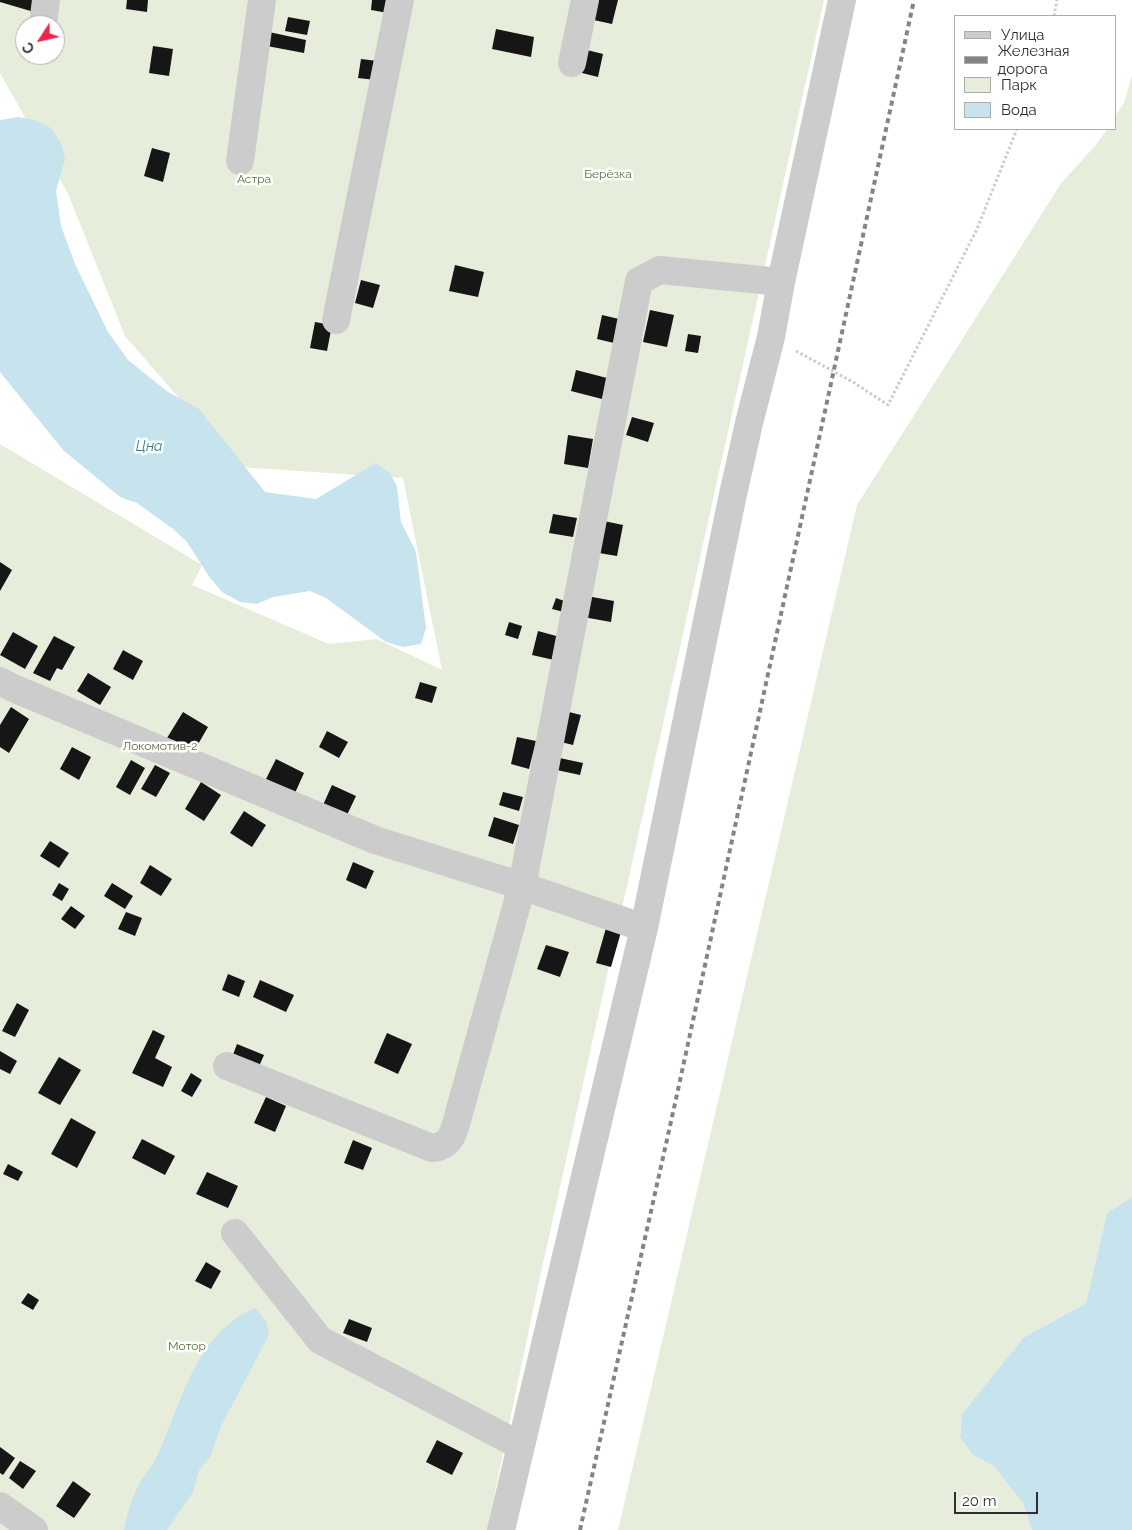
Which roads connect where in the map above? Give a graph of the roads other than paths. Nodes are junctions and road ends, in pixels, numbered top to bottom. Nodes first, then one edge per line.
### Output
1 (46, 0) edge
2 (262, 0) edge
3 (400, 0) edge
4 (585, 0) edge
5 (842, 0) edge
6 (44, 15) edge
7 (572, 63) dead end
8 (240, 162) dead end
9 (781, 282) junction
10 (336, 320) dead end
11 (0, 681) edge
12 (522, 886) junction
13 (644, 928) junction
14 (227, 1066) dead end
15 (236, 1233) dead end
16 (521, 1446) junction
17 (0, 1506) edge
18 (34, 1530) edge
19 (500, 1530) edge

1 - 6 street
2 - 8 street
3 - 10 street
4 - 7 street
5 - 9 street
9 - 12 street
9 - 13 street
11 - 12 street
12 - 13 street
12 - 14 street
13 - 16 street
15 - 16 street
16 - 19 street
17 - 18 street

